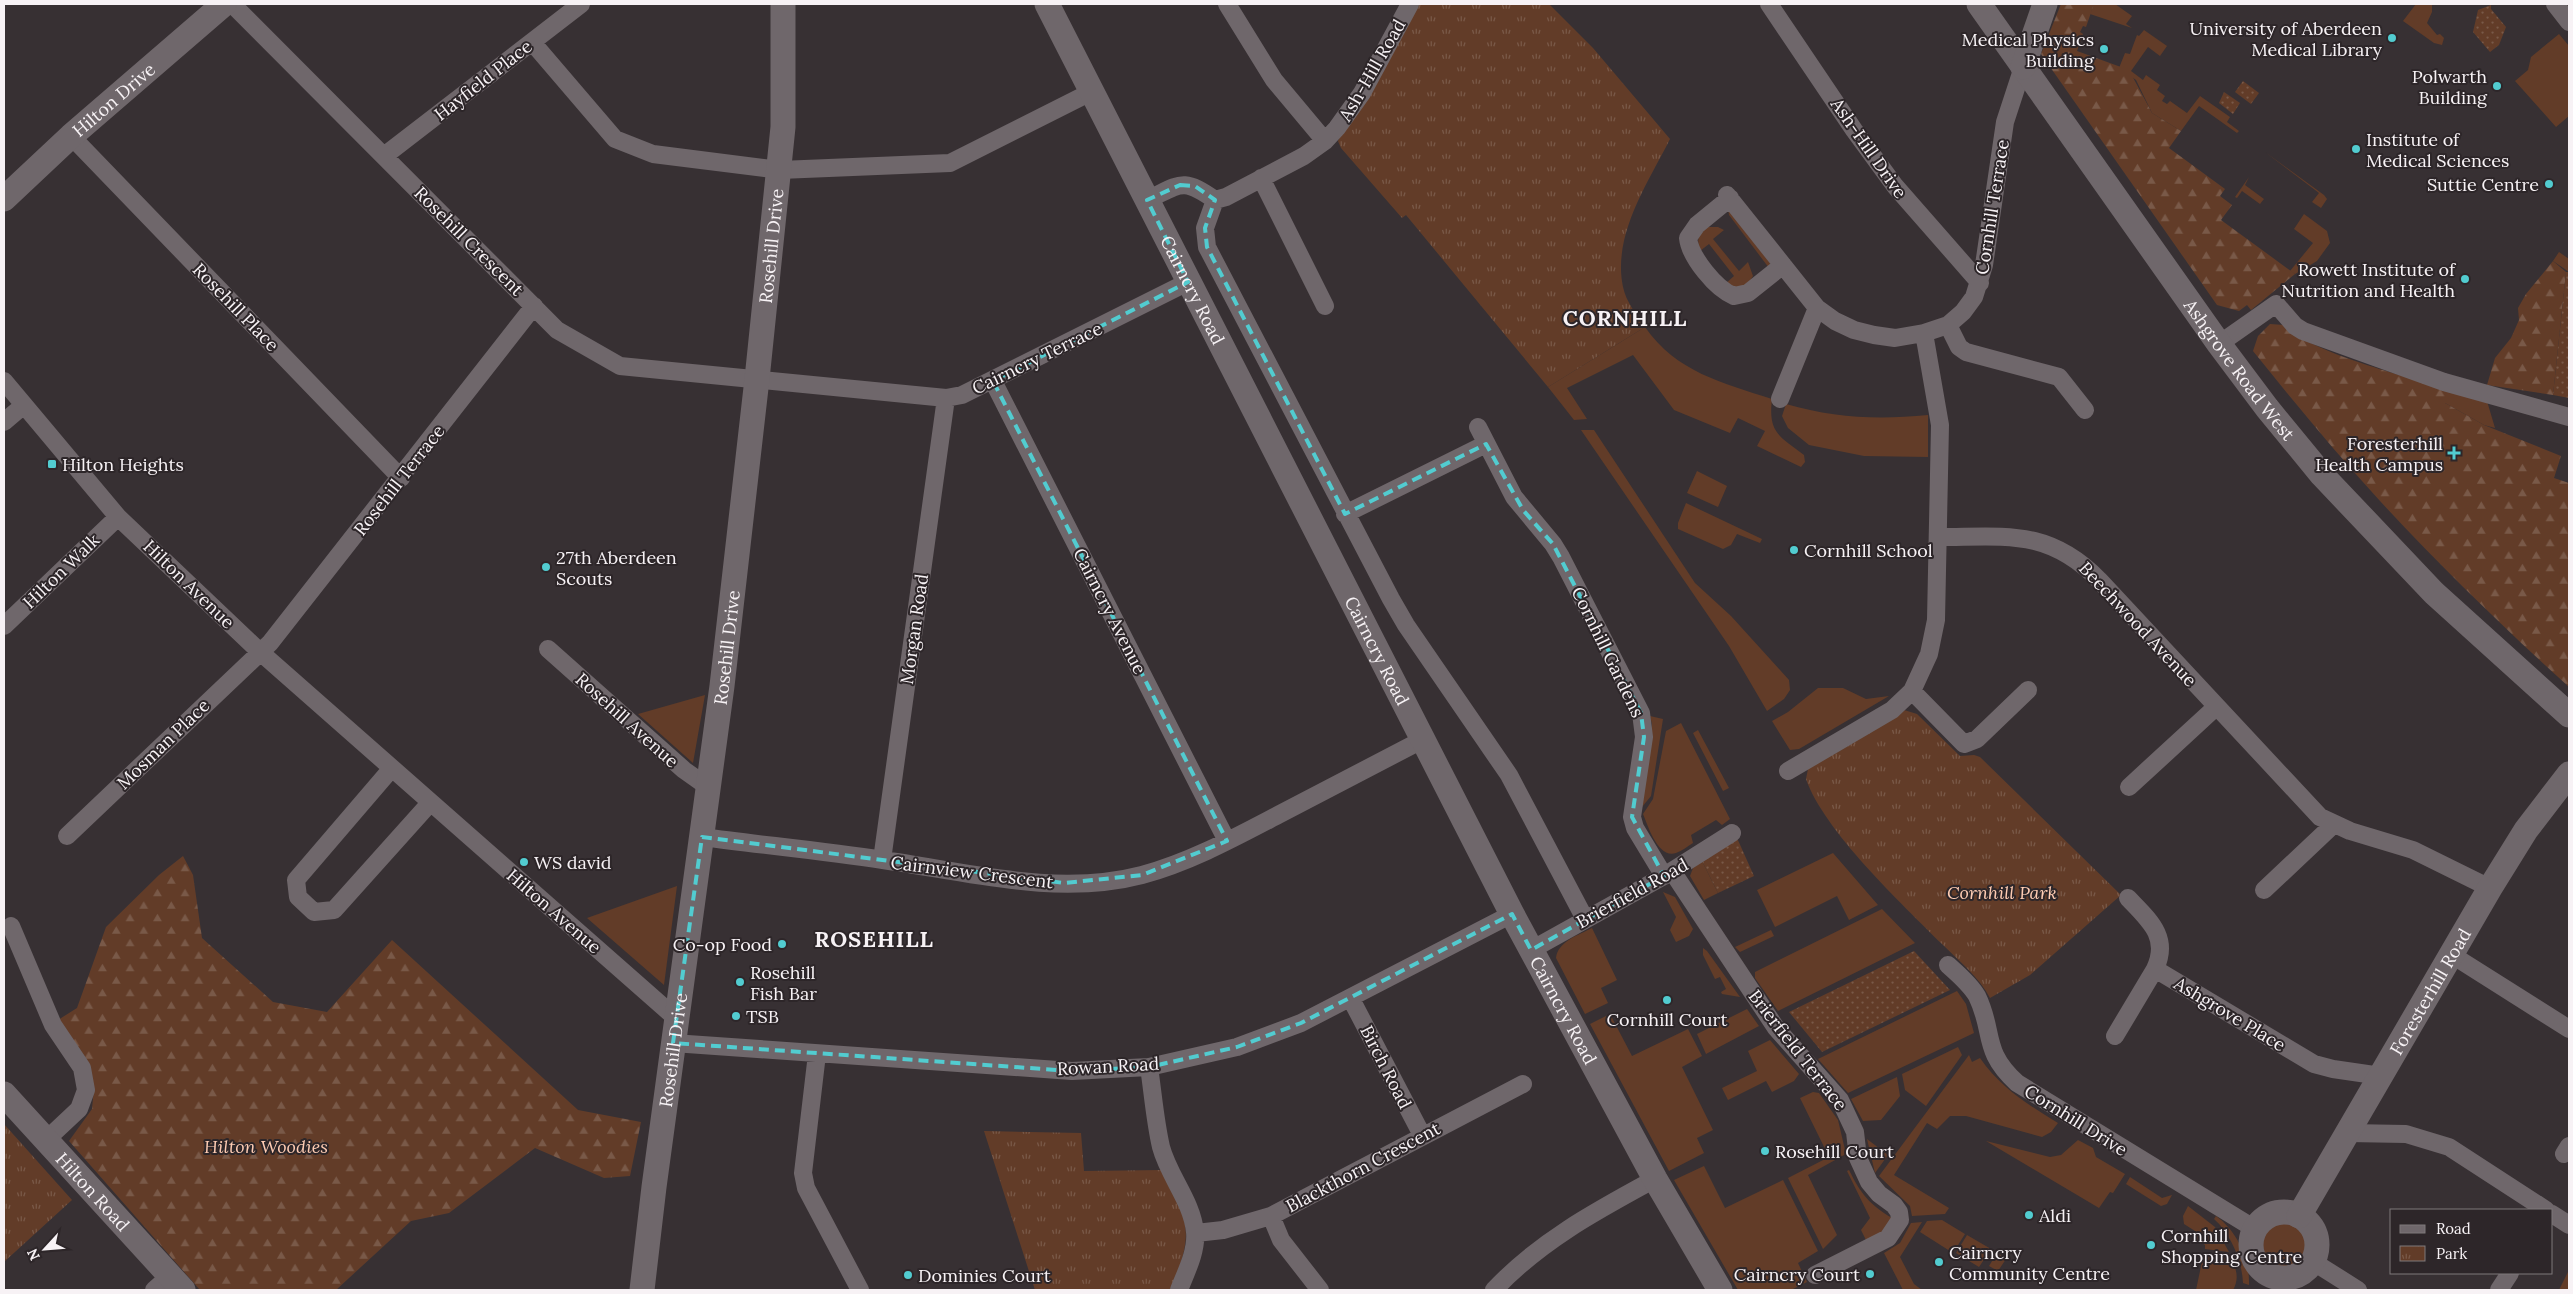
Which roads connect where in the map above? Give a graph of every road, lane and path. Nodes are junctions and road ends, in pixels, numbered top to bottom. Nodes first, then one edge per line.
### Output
1 (224, 4) edge
2 (232, 4) edge
3 (581, 4) edge
4 (783, 4) edge
5 (1047, 4) edge
6 (1227, 4) edge
7 (1410, 4) edge
8 (1769, 4) edge
9 (1978, 4) edge
10 (2045, 4) edge
11 (2555, 4) edge
12 (2569, 22) edge
13 (532, 42) junction
14 (2023, 67) junction
15 (1092, 92) junction
16 (71, 136) junction
17 (1325, 141) junction
18 (384, 156) junction
19 (780, 170) junction
20 (1261, 178) junction
21 (4, 198) edge
22 (1147, 200) junction
23 (1215, 200) junction
24 (1783, 265) junction
25 (1188, 282) junction
26 (1980, 283) junction
27 (534, 306) junction
28 (1325, 306) dead end
29 (1817, 308) junction
30 (1948, 325) junction
31 (1924, 334) junction
32 (2219, 344) junction
33 (757, 379) junction
34 (994, 381) junction
35 (4, 382) edge
36 (946, 398) junction
37 (1780, 399) dead end
38 (24, 405) junction
39 (2085, 410) dead end
40 (2569, 417) edge
41 (4, 422) edge
42 (1478, 427) dead end
43 (1486, 444) junction
44 (401, 478) junction
45 (1345, 514) junction
46 (118, 517) junction
47 (1938, 536) junction
48 (4, 626) edge
49 (548, 649) dead end
50 (259, 651) junction
51 (2028, 690) dead end
52 (1912, 691) junction
53 (2216, 707) junction
54 (2569, 715) edge
55 (1422, 740) junction
56 (392, 768) junction
57 (1788, 771) dead end
58 (2569, 774) edge
59 (708, 787) junction
60 (2129, 787) dead end
61 (430, 803) junction
62 (2333, 825) junction
63 (1732, 833) dead end
64 (67, 836) dead end
65 (702, 837) junction
66 (1227, 841) junction
67 (882, 860) junction
68 (1668, 874) junction
69 (2490, 888) junction
70 (2264, 890) dead end
71 (2128, 898) dead end
72 (1512, 914) junction
73 (1585, 919) junction
74 (11, 926) dead end
75 (1531, 950) junction
76 (2452, 955) junction
77 (1948, 965) dead end
78 (2155, 969) junction
79 (1351, 999) junction
80 (677, 1019) junction
81 (2569, 1028) edge
82 (2114, 1036) dead end
83 (673, 1043) junction
84 (817, 1054) junction
85 (1149, 1067) junction
86 (2381, 1076) junction
87 (1523, 1084) dead end
88 (4, 1094) edge
89 (2348, 1133) junction
90 (1422, 1135) junction
91 (46, 1140) junction
92 (1655, 1179) junction
93 (2544, 1209) edge
94 (2553, 1215) edge
95 (1271, 1216) junction
96 (2299, 1216) junction
97 (2569, 1225) edge
98 (2255, 1230) junction
99 (1196, 1233) junction
100 (2312, 1261) junction
101 (2509, 1274) edge
102 (1815, 1275) dead end
103 (2263, 1282) edge
104 (169, 1285) edge
105 (642, 1290) edge
106 (860, 1290) edge
107 (1179, 1290) edge
108 (1320, 1290) edge
109 (1494, 1290) edge
110 (1720, 1290) edge
111 (2358, 1290) edge
112 (2498, 1290) edge

1 - 16 street, Hilton Drive
2 - 18 street, Rosehill Crescent
3 - 13 street, Hayfield Place
4 - 19 street, Rosehill Drive
5 - 15 street, Cairncry Road
6 - 17 street
7 - 17 street, Ash-Hill Road
8 - 26 street, Ash-Hill Drive
9 - 14 street, Ashgrove Road West
10 - 14 street
11 - 12 street
13 - 18 street, Hayfield Place
13 - 19 street
14 - 26 street, Cornhill Terrace
14 - 32 street, Ashgrove Road West
15 - 19 street
15 - 22 street, Cairncry Road
16 - 21 street, Hilton Drive
16 - 44 street, Rosehill Place
17 - 20 street, Ash-Hill Road
18 - 27 street, Rosehill Crescent
19 - 33 street, Rosehill Drive
20 - 23 street, Ash-Hill Road
20 - 28 street
22 - 23 street
22 - 25 street, Cairncry Road
23 - 45 street, Cairncry Road
24 - 24 street, Cornhill Terrace
24 - 29 street, Cornhill Terrace
25 - 34 street, Cairncry Terrace
25 - 55 street, Cairncry Road
26 - 30 street, Cornhill Terrace
27 - 33 street, Rosehill Crescent
27 - 44 street, Rosehill Terrace
29 - 31 street, Cornhill Terrace
29 - 37 street
30 - 31 street, Cornhill Terrace
30 - 39 street
31 - 47 street
32 - 40 street
32 - 54 street, Ashgrove Road West
33 - 36 street, Cairncry Terrace
33 - 59 street, Rosehill Drive
34 - 36 street, Cairncry Terrace
34 - 66 street, Cairncry Avenue
35 - 38 street, Hilton Avenue
36 - 67 street, Morgan Road
38 - 41 street
38 - 46 street, Hilton Avenue
42 - 43 street, Cornhill Gardens
43 - 45 street
43 - 68 street, Cornhill Gardens
44 - 50 street, Rosehill Terrace
45 - 73 street, Cairncry Road
46 - 48 street, Hilton Walk
46 - 50 street, Hilton Avenue
47 - 52 street
47 - 53 street, Beechwood Avenue
49 - 59 street, Rosehill Avenue
50 - 56 street, Hilton Avenue
50 - 64 street, Mosman Place
51 - 52 street
52 - 57 street
53 - 60 street
53 - 62 street, Beechwood Avenue
55 - 66 street, Cairnview Crescent
55 - 72 street, Cairncry Road
56 - 61 street, Hilton Avenue
56 - 61 street
58 - 69 street, Foresterhill Road
59 - 65 street, Rosehill Drive
61 - 80 street, Hilton Avenue
62 - 69 street, Beechwood Avenue
62 - 70 street
63 - 68 street, Brierfield Road
65 - 67 street, Cairnview Crescent
65 - 80 street, Rosehill Drive
66 - 67 street, Cairnview Crescent
68 - 73 street, Brierfield Road
68 - 102 street, Brierfield Terrace
69 - 76 street, Foresterhill Road
71 - 78 street
72 - 75 street, Cairncry Road
72 - 79 street, Rowan Road
73 - 75 street, Brierfield Road
74 - 91 street
75 - 92 street, Cairncry Road
76 - 81 street
76 - 86 street, Foresterhill Road
77 - 98 street, Cornhill Drive
78 - 82 street, Ashgrove Place
78 - 86 street, Ashgrove Place
79 - 85 street, Rowan Road
79 - 90 street, Birch Road
80 - 83 street, Rosehill Drive
83 - 84 street, Rowan Road
83 - 105 street, Rosehill Drive
84 - 85 street, Rowan Road
84 - 106 street
85 - 99 street
86 - 89 street, Foresterhill Road
87 - 90 street, Blackthorn Crescent
88 - 91 street, Hilton Road
89 - 93 street
89 - 96 street, Foresterhill Road
90 - 95 street, Blackthorn Crescent
91 - 104 street, Hilton Road
92 - 109 street
92 - 110 street, Cairncry Road
94 - 97 street
95 - 99 street, Blackthorn Crescent
95 - 108 street
96 - 98 street
96 - 100 street
98 - 103 street
99 - 107 street
100 - 103 street
100 - 111 street
101 - 112 street

